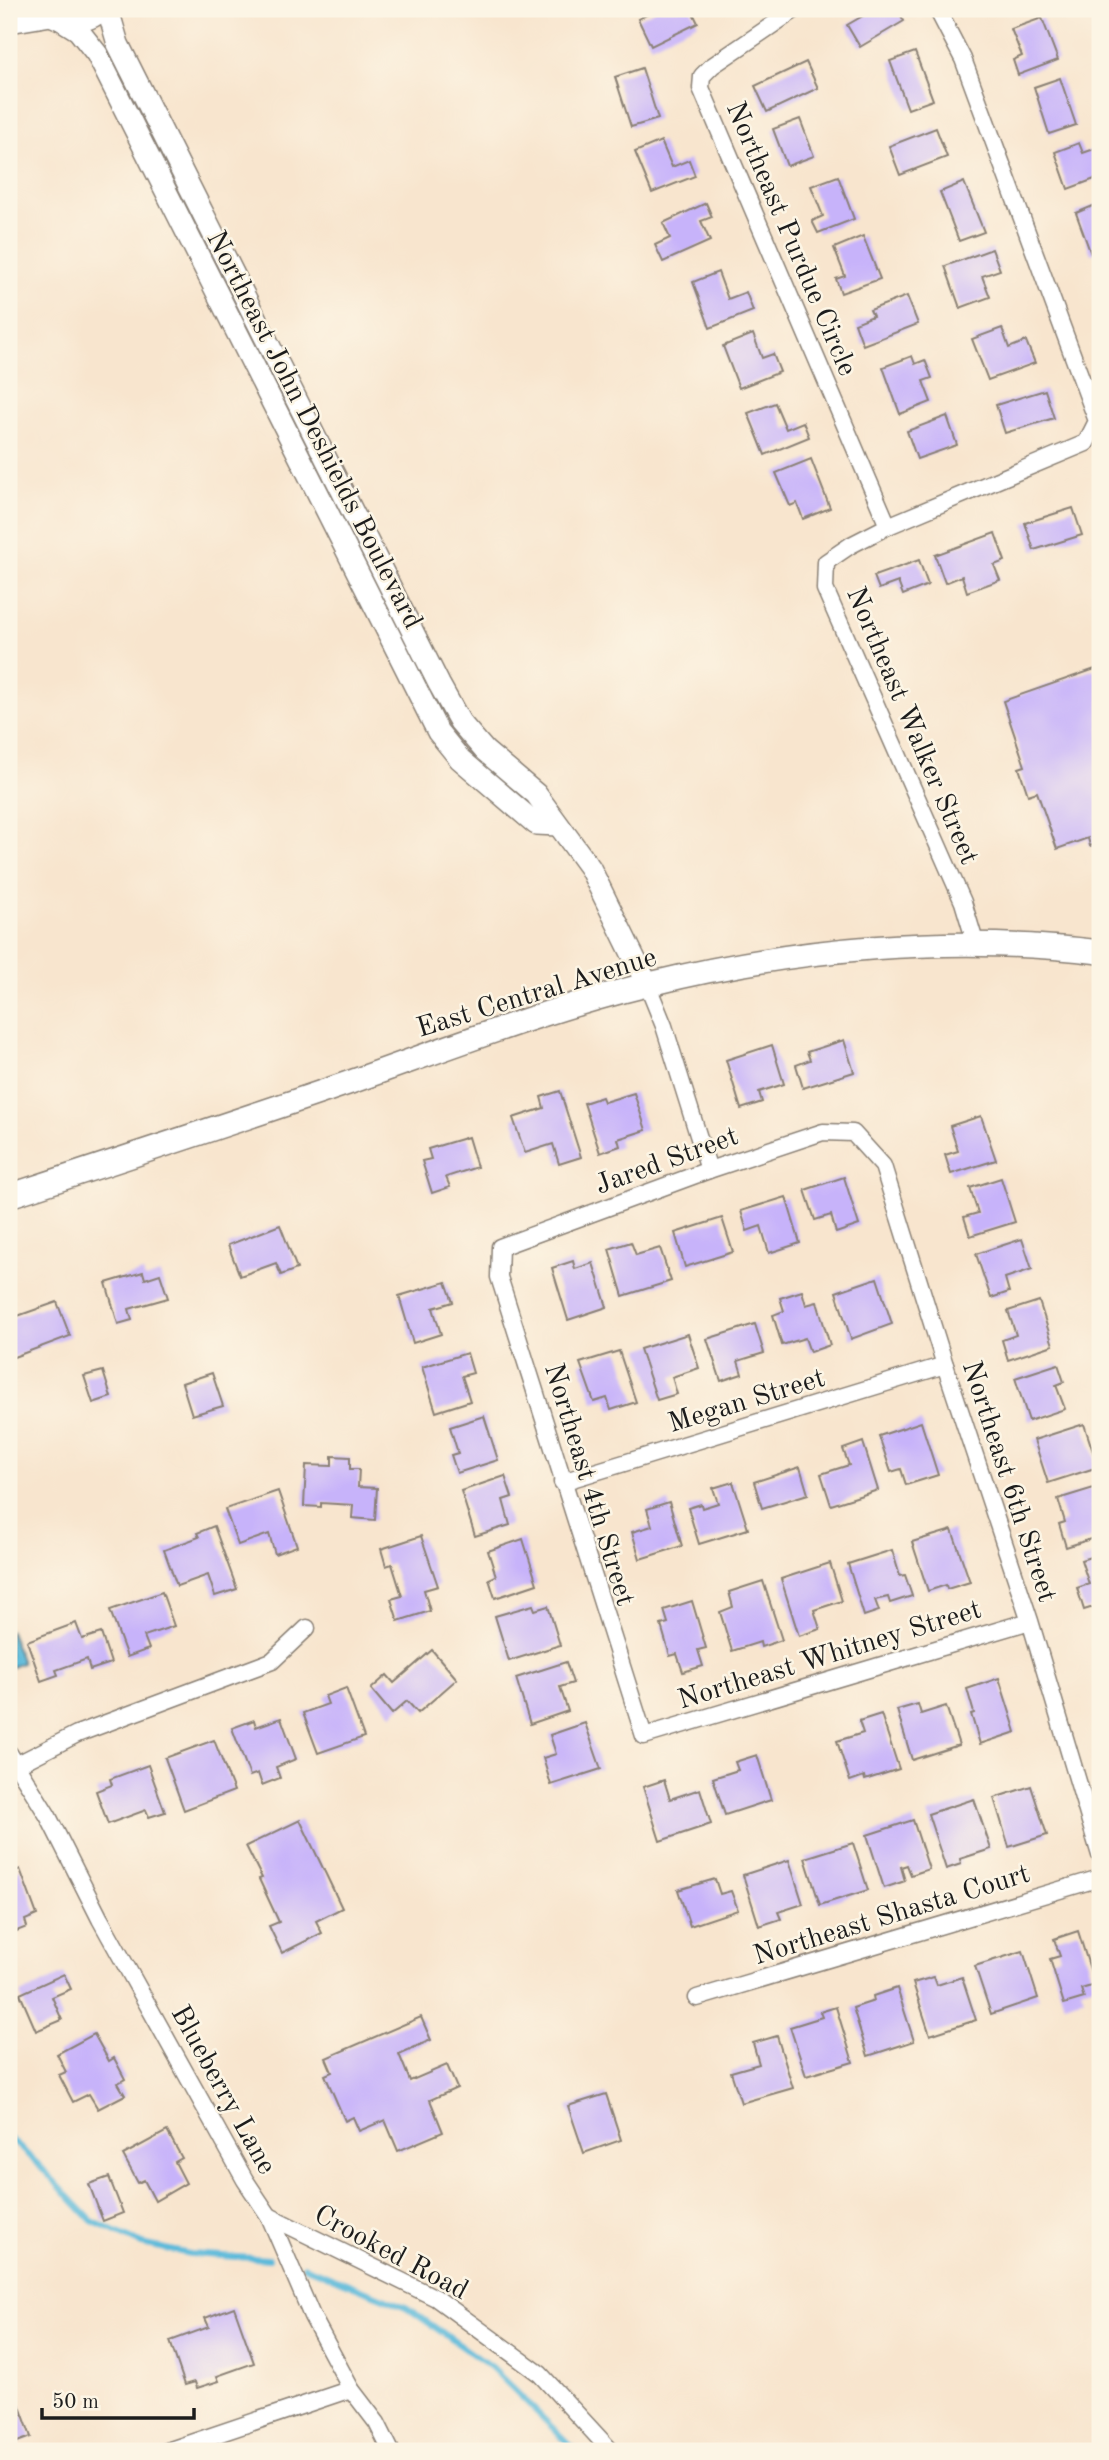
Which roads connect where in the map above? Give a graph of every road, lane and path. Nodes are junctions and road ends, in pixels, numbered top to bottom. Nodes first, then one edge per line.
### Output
1 (103, 9) edge
2 (110, 9) edge
3 (796, 9) edge
4 (937, 9) edge
5 (52, 15) edge
6 (9, 22) edge
7 (888, 526) junction
8 (558, 825) junction
9 (976, 945) junction
10 (1100, 952) edge
11 (647, 985) junction
12 (853, 1133) joint
13 (709, 1170) junction
14 (9, 1196) edge
15 (500, 1247) joint
16 (945, 1366) junction
17 (562, 1482) junction
18 (1030, 1621) junction
19 (307, 1628) dead end
20 (644, 1736) joint
21 (13, 1759) edge
22 (1100, 1854) edge
23 (1100, 1878) edge
24 (697, 1998) dead end
25 (269, 2216) junction
26 (351, 2389) junction
27 (167, 2451) edge
28 (391, 2451) edge
29 (611, 2451) edge

1 - 5 street
2 - 8 street, Northeast John Deshields Boulevard
3 - 7 street, Northeast Purdue Circle
4 - 7 street, Northeast Walker Street
5 - 6 street
5 - 8 street, Northeast John Deshields Boulevard
7 - 9 street, Northeast Walker Street
8 - 11 street, Northeast John Deshields Boulevard
9 - 10 main road, East Central Avenue
9 - 11 main road, East Central Avenue
11 - 13 street
11 - 14 main road, East Central Avenue
12 - 13 street, Jared Street
12 - 16 street, Northeast 6th Street
13 - 15 street, Jared Street
15 - 17 street, Northeast 4th Street
16 - 17 street, Megan Street
16 - 18 street, Northeast 6th Street
17 - 20 street, Northeast 4th Street
18 - 20 street, Northeast Whitney Street
18 - 22 street, Northeast 6th Street
19 - 21 street
21 - 25 street, Blueberry Lane
23 - 24 street, Northeast Shasta Court
25 - 26 street, Blueberry Lane
25 - 29 street, Crooked Road
26 - 27 street
26 - 28 street, Blueberry Lane

